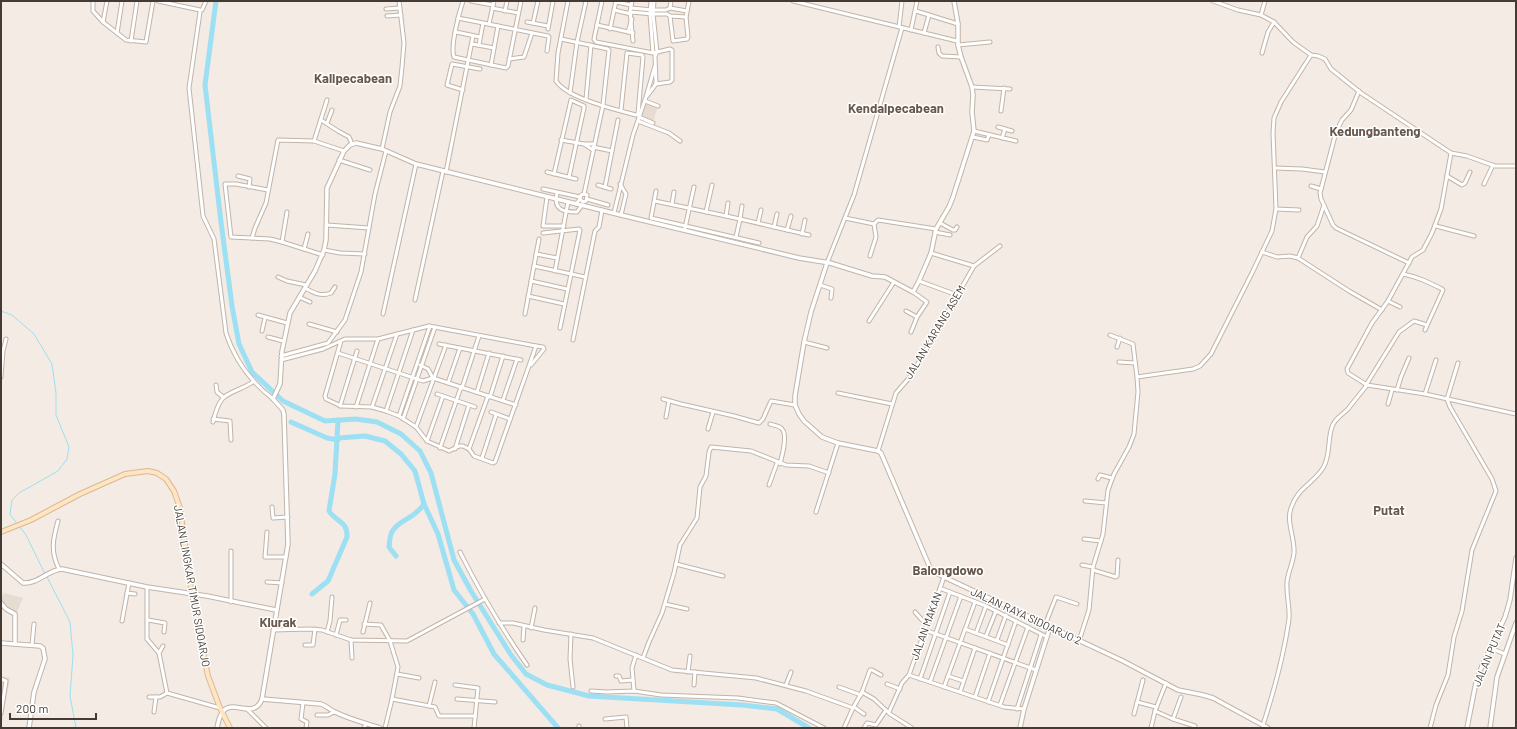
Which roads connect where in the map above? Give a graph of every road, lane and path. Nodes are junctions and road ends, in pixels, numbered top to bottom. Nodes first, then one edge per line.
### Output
1 (93, 1) edge
2 (107, 1) edge
3 (122, 1) edge
4 (137, 1) edge
5 (153, 1) edge
6 (158, 1) edge
7 (206, 1) edge
8 (399, 1) edge
9 (462, 1) edge
10 (471, 1) edge
11 (494, 1) edge
12 (507, 1) edge
13 (521, 1) edge
14 (538, 1) edge
15 (553, 1) edge
16 (568, 1) edge
17 (586, 1) edge
18 (602, 1) edge
19 (632, 1) edge
20 (651, 1) edge
21 (654, 1) edge
22 (671, 1) edge
23 (689, 1) edge
24 (793, 1) edge
25 (902, 1) edge
26 (917, 1) edge
27 (954, 1) edge
28 (1214, 1) edge
29 (1265, 1) edge
30 (477, 2) edge
31 (616, 2) edge
32 (493, 7) junction
33 (400, 8) junction
34 (670, 8) junction
35 (386, 9) dead end
36 (614, 10) junction
37 (631, 10) junction
38 (201, 11) junction
39 (505, 11) junction
40 (687, 11) junction
41 (916, 11) junction
42 (651, 12) junction
43 (518, 13) junction
44 (668, 13) junction
45 (401, 15) junction
46 (929, 15) junction
47 (1261, 15) junction
48 (388, 16) dead end
49 (686, 17) junction
50 (458, 18) junction
51 (632, 19) junction
52 (103, 22) junction
53 (527, 22) dead end
54 (1274, 22) junction
55 (483, 23) junction
56 (534, 23) junction
57 (489, 24) junction
58 (958, 24) junction
59 (498, 26) junction
60 (597, 26) junction
61 (900, 28) junction
62 (515, 29) junction
63 (610, 29) junction
64 (911, 30) junction
65 (456, 32) junction
66 (628, 32) junction
67 (117, 33) junction
68 (532, 33) junction
69 (633, 33) junction
70 (924, 34) junction
71 (473, 36) junction
72 (480, 38) junction
73 (561, 39) junction
74 (131, 41) junction
75 (634, 41) dead end
76 (577, 42) junction
77 (990, 42) dead end
78 (958, 43) junction
79 (472, 44) junction
80 (479, 45) junction
81 (591, 45) junction
82 (494, 48) junction
83 (938, 48) dead end
84 (547, 51) dead end
85 (655, 52) junction
86 (1262, 53) dead end
87 (1311, 55) junction
88 (961, 57) junction
89 (509, 59) junction
90 (468, 64) junction
91 (491, 65) junction
92 (655, 66) junction
93 (480, 69) dead end
94 (656, 84) junction
95 (972, 87) junction
96 (1004, 88) junction
97 (1010, 89) dead end
98 (463, 90) junction
99 (1359, 91) junction
100 (570, 93) junction
101 (646, 97) junction
102 (327, 100) dead end
103 (586, 100) junction
104 (645, 101) junction
105 (658, 106) dead end
106 (603, 108) junction
107 (332, 110) dead end
108 (621, 110) junction
109 (1001, 112) dead end
110 (639, 117) junction
111 (321, 120) junction
112 (618, 120) dead end
113 (638, 121) junction
114 (327, 123) junction
115 (653, 123) dead end
116 (998, 127) dead end
117 (1005, 129) junction
118 (974, 131) junction
119 (1012, 131) dead end
120 (989, 135) junction
121 (973, 137) junction
122 (1002, 138) junction
123 (561, 140) junction
124 (314, 141) junction
125 (680, 141) dead end
126 (1016, 141) dead end
127 (577, 143) junction
128 (352, 144) junction
129 (584, 144) junction
130 (594, 147) junction
131 (382, 149) junction
132 (344, 151) junction
133 (386, 151) junction
134 (612, 151) junction
135 (1451, 153) junction
136 (339, 160) junction
137 (416, 164) junction
138 (1493, 165) junction
139 (1514, 166) edge
140 (1275, 168) junction
141 (370, 170) dead end
142 (444, 171) junction
143 (547, 172) dead end
144 (1326, 172) junction
145 (1470, 172) dead end
146 (554, 174) junction
147 (238, 176) dead end
148 (1447, 176) junction
149 (569, 177) junction
150 (576, 179) dead end
151 (620, 184) junction
152 (1484, 184) dead end
153 (598, 185) dead end
154 (712, 186) dead end
155 (1311, 186) dead end
156 (249, 187) junction
157 (605, 187) junction
158 (694, 187) dead end
159 (542, 189) dead end
160 (611, 189) dead end
161 (1321, 189) junction
162 (268, 190) junction
163 (656, 191) dead end
164 (674, 192) dead end
165 (557, 193) junction
166 (584, 194) junction
167 (547, 197) junction
168 (580, 198) junction
169 (556, 199) junction
170 (587, 200) junction
171 (655, 201) junction
172 (568, 202) junction
173 (728, 203) dead end
174 (576, 204) junction
175 (672, 204) junction
176 (608, 205) dead end
177 (1324, 205) junction
178 (584, 206) junction
179 (742, 206) dead end
180 (690, 208) junction
181 (1276, 209) junction
182 (602, 210) junction
183 (761, 210) dead end
184 (1299, 210) dead end
185 (287, 212) dead end
186 (566, 212) junction
187 (706, 212) junction
188 (614, 213) junction
189 (777, 214) dead end
190 (621, 215) junction
191 (726, 216) junction
192 (791, 216) dead end
193 (845, 218) junction
194 (740, 219) junction
195 (651, 220) junction
196 (805, 220) dead end
197 (940, 222) junction
198 (758, 223) junction
199 (874, 224) junction
200 (327, 225) junction
201 (1436, 226) junction
202 (774, 227) junction
203 (957, 227) dead end
204 (369, 228) junction
205 (685, 228) junction
206 (563, 229) junction
207 (787, 230) junction
208 (935, 230) junction
209 (543, 233) dead end
210 (308, 234) dead end
211 (802, 234) junction
212 (809, 235) dead end
213 (950, 235) dead end
214 (1474, 236) dead end
215 (736, 237) junction
216 (252, 238) junction
217 (539, 240) dead end
218 (282, 242) junction
219 (759, 243) dead end
220 (1000, 246) dead end
221 (304, 249) junction
222 (324, 252) junction
223 (1262, 252) junction
224 (931, 253) junction
225 (365, 254) junction
226 (536, 254) junction
227 (870, 256) dead end
228 (557, 258) junction
229 (1298, 258) junction
230 (827, 263) junction
231 (1409, 263) junction
232 (534, 266) junction
233 (974, 266) junction
234 (555, 270) junction
235 (570, 274) junction
236 (1403, 274) junction
237 (278, 277) dead end
238 (585, 277) junction
239 (531, 281) junction
240 (919, 281) junction
241 (894, 282) junction
242 (820, 285) junction
243 (305, 287) junction
244 (335, 287) dead end
245 (567, 289) junction
246 (913, 292) junction
247 (957, 295) junction
248 (528, 296) junction
249 (299, 297) junction
250 (831, 298) dead end
251 (415, 300) dead end
252 (1388, 301) junction
253 (310, 302) dead end
254 (564, 304) junction
255 (1400, 307) dead end
256 (1382, 310) junction
257 (906, 311) dead end
258 (383, 314) dead end
259 (524, 314) dead end
260 (258, 315) dead end
261 (917, 317) junction
262 (265, 318) junction
263 (869, 321) dead end
264 (287, 323) junction
265 (309, 324) dead end
266 (1427, 325) junction
267 (430, 326) junction
268 (435, 327) junction
269 (560, 328) dead end
270 (413, 330) junction
271 (1425, 330) dead end
272 (262, 331) dead end
273 (337, 332) junction
274 (911, 332) dead end
275 (397, 334) junction
276 (1110, 335) dead end
277 (479, 336) junction
278 (268, 337) dead end
279 (1120, 338) junction
280 (6, 339) dead end
281 (378, 339) junction
282 (573, 340) dead end
283 (283, 341) junction
284 (341, 341) junction
285 (804, 342) junction
286 (332, 344) junction
287 (439, 344) dead end
288 (446, 345) junction
289 (536, 346) junction
290 (1117, 347) dead end
291 (460, 348) junction
292 (827, 348) dead end
293 (357, 351) dead end
294 (475, 351) junction
295 (338, 352) junction
296 (490, 354) junction
297 (503, 356) junction
298 (281, 358) junction
299 (355, 358) junction
300 (1409, 358) dead end
301 (1436, 360) dead end
302 (1119, 362) dead end
303 (1458, 362) dead end
304 (371, 364) junction
305 (1135, 364) junction
306 (419, 365) junction
307 (530, 366) junction
308 (384, 368) junction
309 (398, 374) junction
310 (1137, 376) junction
311 (1, 377) edge
312 (433, 378) junction
313 (414, 379) junction
314 (253, 382) junction
315 (448, 383) junction
316 (216, 385) dead end
317 (1367, 385) junction
318 (461, 387) junction
319 (1392, 390) junction
320 (1397, 390) junction
321 (477, 392) junction
322 (838, 393) dead end
323 (437, 394) dead end
324 (1425, 394) junction
325 (224, 396) junction
326 (443, 396) junction
327 (489, 396) junction
328 (274, 397) junction
329 (1447, 398) junction
330 (663, 399) dead end
331 (456, 400) junction
332 (503, 400) junction
333 (669, 401) junction
334 (892, 404) junction
335 (1388, 404) dead end
336 (469, 405) junction
337 (516, 405) junction
338 (793, 405) junction
339 (340, 406) junction
340 (356, 407) junction
341 (372, 407) junction
342 (475, 407) dead end
343 (386, 411) junction
344 (491, 412) dead end
345 (713, 412) junction
346 (1516, 414) edge
347 (496, 415) junction
348 (399, 416) junction
349 (666, 417) dead end
350 (402, 419) junction
351 (510, 419) junction
352 (770, 424) dead end
353 (416, 427) junction
354 (708, 429) dead end
355 (231, 440) dead end
356 (427, 441) junction
357 (838, 444) junction
358 (440, 448) junction
359 (455, 449) junction
360 (469, 449) junction
361 (878, 451) junction
362 (482, 458) junction
363 (778, 463) junction
364 (829, 473) junction
365 (1112, 478) junction
366 (1098, 479) dead end
367 (770, 485) dead end
368 (1085, 501) dead end
369 (1106, 503) junction
370 (272, 507) dead end
371 (816, 512) dead end
372 (288, 517) junction
373 (58, 521) dead end
374 (1, 532) edge
375 (267, 532) dead end
376 (1084, 539) dead end
377 (1101, 541) junction
378 (231, 551) dead end
379 (460, 552) dead end
380 (286, 558) junction
381 (1516, 558) edge
382 (1118, 560) dead end
383 (1, 564) edge
384 (676, 564) junction
385 (1082, 565) dead end
386 (1093, 568) junction
387 (56, 570) junction
388 (723, 576) dead end
389 (943, 579) junction
390 (267, 582) dead end
391 (129, 583) junction
392 (282, 583) junction
393 (145, 586) junction
394 (940, 589) junction
395 (950, 592) junction
396 (127, 593) junction
397 (134, 594) dead end
398 (192, 594) junction
399 (961, 596) junction
400 (332, 597) dead end
401 (484, 600) junction
402 (231, 602) junction
403 (974, 602) junction
404 (1, 603) edge
405 (370, 603) dead end
406 (665, 604) junction
407 (1077, 604) dead end
408 (986, 606) junction
409 (535, 608) dead end
410 (687, 609) dead end
411 (276, 610) junction
412 (996, 610) junction
413 (915, 612) dead end
414 (1006, 615) junction
415 (122, 620) dead end
416 (148, 620) junction
417 (346, 620) dead end
418 (1016, 621) junction
419 (499, 623) junction
420 (928, 623) junction
421 (1516, 623) edge
422 (34, 624) dead end
423 (364, 624) junction
424 (1045, 625) junction
425 (524, 626) junction
426 (1028, 627) junction
427 (531, 628) junction
428 (315, 629) junction
429 (965, 629) junction
430 (1049, 629) junction
431 (273, 630) junction
432 (925, 630) junction
433 (164, 632) dead end
434 (327, 632) junction
435 (363, 632) dead end
436 (1515, 632) edge
437 (976, 633) junction
438 (571, 634) junction
439 (936, 634) junction
440 (1041, 634) junction
441 (336, 635) junction
442 (986, 636) junction
443 (946, 638) junction
444 (1047, 638) junction
445 (351, 640) junction
446 (523, 640) dead end
447 (997, 640) junction
448 (390, 641) junction
449 (1079, 641) junction
450 (1, 642) edge
451 (960, 643) junction
452 (15, 644) junction
453 (305, 645) dead end
454 (1008, 645) junction
455 (32, 646) junction
456 (163, 646) dead end
457 (975, 648) junction
458 (1492, 649) junction
459 (159, 652) junction
460 (990, 653) junction
461 (1505, 654) junction
462 (636, 655) junction
463 (690, 656) dead end
464 (352, 658) dead end
465 (643, 658) junction
466 (1003, 658) junction
467 (1016, 662) junction
468 (527, 665) dead end
469 (1030, 668) junction
470 (1036, 670) junction
471 (688, 672) junction
472 (695, 672) junction
473 (791, 672) dead end
474 (397, 674) junction
475 (881, 675) dead end
476 (909, 675) junction
477 (616, 676) dead end
478 (948, 676) junction
479 (418, 678) dead end
480 (1, 679) edge
481 (920, 679) junction
482 (634, 680) junction
483 (1143, 680) dead end
484 (435, 682) dead end
485 (930, 682) junction
486 (964, 682) junction
487 (887, 684) dead end
488 (455, 685) dead end
489 (694, 685) dead end
490 (786, 685) junction
491 (1165, 685) junction
492 (573, 687) dead end
493 (839, 687) dead end
494 (944, 688) junction
495 (900, 689) junction
496 (591, 691) dead end
497 (634, 691) junction
498 (960, 692) junction
499 (861, 694) junction
500 (164, 695) junction
501 (149, 697) dead end
502 (156, 697) junction
503 (1181, 697) dead end
504 (975, 698) junction
505 (262, 699) junction
506 (392, 699) junction
507 (458, 699) dead end
508 (476, 701) junction
509 (495, 702) dead end
510 (988, 702) junction
511 (1137, 702) junction
512 (303, 703) junction
513 (429, 706) junction
514 (1000, 706) junction
515 (1156, 707) junction
516 (854, 708) junction
517 (247, 709) junction
518 (1017, 709) junction
519 (1024, 709) junction
520 (221, 710) junction
521 (887, 711) junction
522 (1155, 711) junction
523 (154, 712) dead end
524 (334, 712) junction
525 (1, 713) edge
526 (864, 714) dead end
527 (1134, 714) dead end
528 (317, 715) dead end
529 (475, 716) junction
530 (605, 719) dead end
531 (1173, 719) junction
532 (1182, 722) junction
533 (366, 724) junction
534 (1263, 725) junction
535 (1195, 726) dead end
536 (29, 728) edge
537 (217, 728) edge
538 (230, 728) edge
539 (266, 728) edge
540 (306, 728) edge
541 (364, 728) edge
542 (380, 728) edge
543 (385, 728) edge
544 (474, 728) edge
545 (628, 728) edge
546 (824, 728) edge
547 (844, 728) edge
548 (864, 728) edge
549 (912, 728) edge
550 (1020, 728) edge
551 (1151, 728) edge
552 (1181, 728) edge
553 (1268, 728) edge
554 (1430, 728) edge
555 (1467, 728) edge
556 (1490, 728) edge

1 - 52 street
2 - 52 street
3 - 67 street
4 - 74 street
5 - 74 street
6 - 38 street
7 - 38 street
8 - 33 street
9 - 50 street
10 - 30 street
11 - 32 street
12 - 39 street
13 - 43 street
14 - 56 street
15 - 56 street
16 - 73 street
17 - 76 street
18 - 60 street
19 - 37 street
20 - 42 street
21 - 42 street
22 - 34 street
23 - 40 street
24 - 61 street
25 - 61 street
26 - 41 street
27 - 58 street
28 - 47 street
29 - 47 street
30 - 32 street
31 - 36 street
31 - 37 street
32 - 39 street
32 - 57 street
33 - 35 street
33 - 45 street
34 - 40 street
34 - 44 street
36 - 37 street
36 - 63 street
37 - 42 street
37 - 51 street
38 - 314 street
39 - 43 street
40 - 49 street
41 - 46 street
41 - 64 street
42 - 44 street
42 - 85 street
43 - 62 street
44 - 49 street
44 - 49 street
45 - 48 street
45 - 131 street
46 - 58 street
46 - 70 street
47 - 54 street
50 - 55 street
50 - 65 street
51 - 66 street
51 - 69 street
52 - 67 street
53 - 56 street
54 - 86 street
54 - 87 street
55 - 57 street
55 - 72 street
57 - 59 street
58 - 78 street
59 - 62 street
59 - 82 street
60 - 63 street
60 - 85 street
61 - 64 street
61 - 193 street
62 - 68 street
62 - 89 street
63 - 66 street
64 - 70 street
65 - 71 street
65 - 90 street
66 - 69 street
67 - 74 street
68 - 84 street
68 - 89 street
69 - 75 street
70 - 78 street
71 - 72 street
71 - 79 street
72 - 80 street
73 - 76 street
73 - 100 street
76 - 81 street
76 - 100 street
77 - 78 street
78 - 88 street
79 - 80 street
79 - 90 street
80 - 82 street
81 - 103 street
81 - 106 street
82 - 91 street
83 - 88 street
85 - 92 street
85 - 94 street
87 - 99 street
87 - 140 street
88 - 95 street
89 - 91 street
90 - 91 street
90 - 93 street
90 - 98 street
90 - 98 street
92 - 94 street
92 - 101 street
94 - 101 street
95 - 96 street
95 - 118 street
96 - 97 street
96 - 109 street
98 - 142 street
99 - 135 street
99 - 144 street
100 - 103 street
101 - 104 street
102 - 111 street
103 - 106 street
104 - 105 street
104 - 110 street
106 - 108 street
106 - 130 street
107 - 114 street
108 - 108 street
110 - 113 street
110 - 115 street
111 - 114 street
111 - 124 street
112 - 134 street
113 - 125 street
113 - 151 street
114 - 128 street
116 - 117 street
117 - 119 street
117 - 122 street
118 - 120 street
118 - 121 street
120 - 121 street
120 - 122 street
121 - 197 street
122 - 126 street
123 - 127 street
123 - 127 street
123 - 146 street
124 - 132 street
124 - 162 street
127 - 129 street
127 - 149 street
128 - 131 street
128 - 132 street
129 - 130 street
129 - 130 street
130 - 134 street
130 - 166 street
131 - 133 street
132 - 136 street
133 - 137 street
133 - 204 street
134 - 157 street
135 - 138 street
135 - 148 street
136 - 141 street
136 - 200 street
137 - 142 street
137 - 258 street
138 - 139 street
138 - 152 street
140 - 144 street
140 - 181 street
142 - 167 street
142 - 251 street
143 - 146 street
144 - 161 street
145 - 148 street
146 - 149 street
147 - 156 street
148 - 201 street
149 - 150 street
151 - 188 street
151 - 190 street
153 - 157 street
154 - 187 street
155 - 161 street
156 - 162 street
156 - 216 street
157 - 160 street
158 - 180 street
159 - 165 street
161 - 177 street
162 - 216 street
163 - 171 street
164 - 175 street
165 - 168 street
165 - 169 street
166 - 168 street
166 - 170 street
167 - 169 street
167 - 206 street
168 - 170 street
168 - 174 street
169 - 172 street
169 - 186 street
170 - 176 street
170 - 178 street
171 - 175 street
171 - 195 street
172 - 174 street
172 - 186 street
173 - 191 street
174 - 178 street
175 - 180 street
177 - 229 street
177 - 231 street
178 - 182 street
178 - 186 street
179 - 194 street
180 - 187 street
180 - 205 street
181 - 184 street
181 - 223 street
182 - 188 street
182 - 238 street
183 - 198 street
185 - 218 street
186 - 206 street
187 - 191 street
188 - 190 street
189 - 202 street
190 - 195 street
191 - 194 street
192 - 207 street
193 - 199 street
193 - 230 street
194 - 198 street
194 - 215 street
195 - 205 street
196 - 211 street
197 - 203 street
197 - 208 street
198 - 202 street
199 - 208 street
199 - 227 street
200 - 204 street
200 - 222 street
201 - 214 street
201 - 231 street
202 - 207 street
204 - 225 street
205 - 215 street
205 - 230 street
206 - 209 street
206 - 228 street
206 - 235 street
207 - 211 street
208 - 213 street
208 - 224 street
210 - 221 street
211 - 212 street
215 - 219 street
216 - 218 street
217 - 226 street
218 - 221 street
220 - 233 street, JALAN KARANG ASEM
221 - 222 street
222 - 225 street
222 - 243 street
223 - 229 street
223 - 310 street
224 - 233 street
224 - 240 street
225 - 273 street
226 - 228 street
226 - 232 street
228 - 234 street
229 - 256 street
230 - 241 street
230 - 242 street
231 - 236 street
232 - 234 street
232 - 239 street
233 - 247 street, JALAN KARANG ASEM
234 - 235 street
235 - 238 street
235 - 245 street
236 - 252 street
236 - 266 street
237 - 243 street
238 - 282 street
239 - 245 street
239 - 248 street
240 - 246 street
240 - 247 street
241 - 246 street
241 - 263 street
242 - 250 street
242 - 285 street
243 - 244 street
243 - 249 street
245 - 254 street
246 - 261 street
247 - 334 street, JALAN KARANG ASEM
248 - 254 street
248 - 259 street
249 - 253 street
249 - 264 street
252 - 255 street
252 - 256 street
254 - 269 street
256 - 317 street
257 - 261 street
260 - 262 street
261 - 274 street
262 - 264 street
262 - 272 street
264 - 283 street
265 - 273 street
266 - 271 street
266 - 317 street
267 - 268 street
267 - 270 street
267 - 306 street
268 - 277 street
268 - 306 street
270 - 275 street
270 - 309 street
273 - 286 street
275 - 281 street
275 - 308 street
276 - 279 street
277 - 289 street
277 - 294 street
278 - 283 street
279 - 290 street
279 - 305 street
280 - 311 street
281 - 284 street
281 - 304 street
283 - 298 street
284 - 286 street
284 - 295 street
285 - 292 street
285 - 338 street
286 - 298 street
287 - 288 street
288 - 291 street
288 - 312 street
289 - 307 street
289 - 307 street
291 - 294 street
291 - 315 street
293 - 299 street
294 - 296 street
294 - 318 street
295 - 299 street
295 - 339 street
296 - 297 street
296 - 321 street
297 - 327 street
297 - 332 street
298 - 328 street
299 - 304 street
299 - 339 street
300 - 320 street
301 - 324 street
302 - 305 street
303 - 329 street
304 - 308 street
304 - 340 street
305 - 310 street
306 - 312 street
306 - 313 street
307 - 337 street
308 - 309 street
308 - 341 street
309 - 313 street
309 - 343 street
310 - 365 street
312 - 313 street
312 - 315 street
312 - 353 street
313 - 348 street
313 - 350 street
314 - 325 street
314 - 328 street
315 - 318 street
316 - 325 street
317 - 319 street
317 - 534 street
318 - 321 street
318 - 331 street
319 - 320 street
319 - 335 street
320 - 324 street
321 - 327 street
322 - 334 street
323 - 326 street
324 - 329 street
325 - 355 street
326 - 331 street
326 - 356 street
327 - 332 street
327 - 360 street
328 - 372 street
329 - 346 street
329 - 554 street
330 - 333 street
331 - 336 street
331 - 358 street
332 - 337 street
333 - 345 street
333 - 349 street
334 - 361 street, JALAN KARANG ASEM
336 - 342 street
336 - 359 street
337 - 351 street
338 - 345 street
338 - 357 street
339 - 340 street
340 - 341 street
341 - 343 street
343 - 348 street
344 - 347 street
345 - 354 street
347 - 351 street
347 - 362 street
348 - 350 street
350 - 353 street
351 - 362 street
352 - 363 street
353 - 356 street
356 - 358 street
357 - 361 street
357 - 364 street
358 - 359 street
359 - 360 street
360 - 362 street
361 - 389 street, JALAN RAYA SIDOARJO 2
363 - 364 street
363 - 367 street
363 - 384 street
364 - 371 street
365 - 366 street
365 - 369 street
368 - 369 street
369 - 377 street
370 - 372 street
372 - 380 street
373 - 387 street
374 - 398 main road, JALAN LINGKAR TIMUR SIDOARJO
375 - 380 street
376 - 377 street
377 - 386 street
378 - 402 street
379 - 401 street
380 - 392 street
381 - 458 street, JALAN PUTAT
382 - 386 street
383 - 387 street
384 - 388 street
384 - 406 street
385 - 386 street
386 - 449 street
387 - 391 street
389 - 394 street, JALAN MAKAN
389 - 424 street, JALAN RAYA SIDOARJO 2
390 - 392 street
391 - 393 street
391 - 396 street
392 - 411 street
393 - 398 street
393 - 416 street
394 - 395 street
394 - 420 street, JALAN MAKAN
395 - 399 street
395 - 439 street
396 - 397 street
396 - 415 street
398 - 402 street
398 - 520 main road, JALAN LINGKAR TIMUR SIDOARJO
399 - 403 street
399 - 443 street
400 - 434 street
401 - 419 street
401 - 448 street
402 - 411 street
403 - 408 street
403 - 429 street
404 - 452 street
405 - 423 street
406 - 410 street
406 - 465 street
407 - 424 street
408 - 412 street
408 - 437 street
409 - 427 street
411 - 431 street
412 - 414 street
412 - 442 street
413 - 420 street
414 - 418 street
414 - 447 street
416 - 433 street
416 - 459 street
417 - 441 street
418 - 426 street
418 - 454 street
419 - 425 street
419 - 468 street
420 - 432 street, JALAN MAKAN
421 - 436 street
422 - 455 street
423 - 435 street
423 - 448 street
424 - 430 street, JALAN RAYA SIDOARJO 2
425 - 427 street
425 - 446 street
426 - 440 street
426 - 467 street
427 - 438 street
428 - 431 street
428 - 434 street
428 - 453 street
429 - 437 street
429 - 451 street
430 - 444 street
430 - 449 street, JALAN RAYA SIDOARJO 2
431 - 505 street
432 - 439 street
432 - 476 street, JALAN MAKAN
434 - 441 street
436 - 461 street
437 - 442 street
438 - 462 street
438 - 492 street
439 - 443 street
439 - 481 street
440 - 444 street
440 - 469 street
441 - 445 street
442 - 447 street
443 - 451 street
443 - 485 street
444 - 470 street
445 - 448 street
445 - 464 street
447 - 454 street
448 - 474 street
449 - 491 street, JALAN RAYA SIDOARJO 2
450 - 452 street
451 - 457 street
451 - 478 street
452 - 455 street
454 - 466 street
455 - 536 street
456 - 459 street
457 - 460 street
457 - 486 street
458 - 461 street
458 - 555 street, JALAN PUTAT
459 - 500 street
460 - 466 street
460 - 504 street
461 - 556 street
462 - 465 street
462 - 482 street
463 - 471 street
465 - 471 street
466 - 467 street
466 - 510 street
467 - 469 street
467 - 514 street
469 - 470 street
469 - 518 street
470 - 519 street
471 - 472 street
472 - 489 street
472 - 490 street
473 - 490 street
474 - 479 street
474 - 506 street
475 - 499 street
476 - 481 street
476 - 495 street, JALAN MAKAN
477 - 482 street
478 - 486 street
478 - 494 street
480 - 525 street
481 - 485 street
482 - 497 street
483 - 511 street
484 - 513 street
485 - 494 street
486 - 498 street
487 - 495 street
488 - 508 street
490 - 516 street
491 - 515 street
491 - 534 street, JALAN RAYA SIDOARJO 2
493 - 499 street
494 - 498 street
495 - 521 street, JALAN MAKAN
496 - 497 street
497 - 546 street
498 - 504 street
499 - 516 street
499 - 521 street
500 - 502 street
500 - 520 street
501 - 502 street
502 - 523 street
503 - 531 street
504 - 510 street
505 - 512 street
505 - 517 street
506 - 513 street
506 - 543 street
507 - 508 street
508 - 509 street
508 - 529 street
510 - 514 street
511 - 515 street
511 - 527 street
512 - 524 street
512 - 540 street
513 - 529 street
514 - 518 street
515 - 522 street
516 - 526 street
516 - 547 street
517 - 520 street
517 - 539 street
518 - 519 street
519 - 550 street
520 - 537 street
520 - 538 main road, JALAN LINGKAR TIMUR SIDOARJO
521 - 548 street, JALAN MAKAN
521 - 549 street
522 - 531 street
522 - 551 street
524 - 528 street
524 - 533 street
529 - 544 street
530 - 545 street
531 - 532 street
532 - 535 street
532 - 552 street
533 - 541 street
533 - 542 street
534 - 553 street, JALAN RAYA SIDOARJO 2

